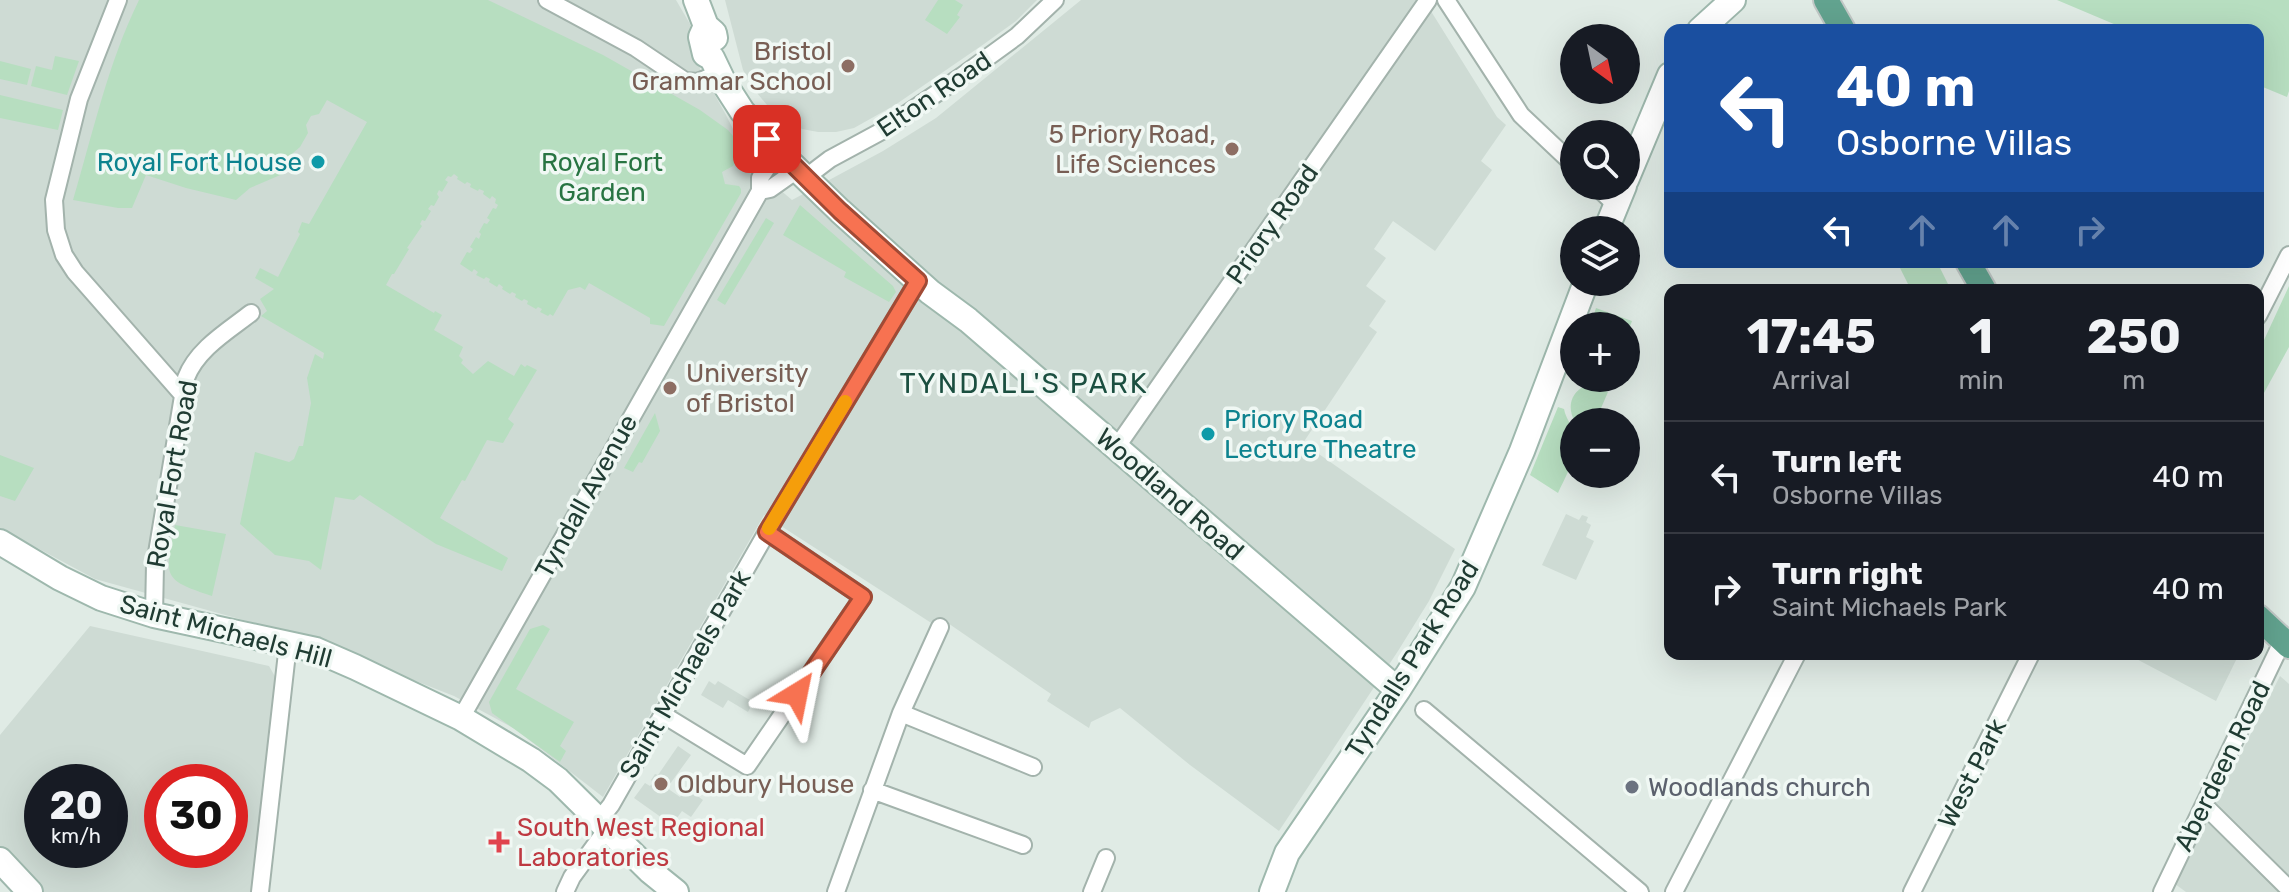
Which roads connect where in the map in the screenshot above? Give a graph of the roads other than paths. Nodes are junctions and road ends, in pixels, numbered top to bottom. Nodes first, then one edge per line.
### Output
1 (118, 0) edge
2 (547, 0) edge
3 (696, 0) edge
4 (1055, 0) edge
5 (1428, 0) edge
6 (1446, 0) edge
7 (1733, 0) edge
8 (1826, 0) edge
9 (1707, 24) edge
10 (1840, 24) edge
11 (716, 65) junction
12 (1664, 89) edge
13 (1640, 147) edge
14 (778, 151) junction
15 (1560, 152) edge
16 (801, 174) junction
17 (760, 191) junction
18 (2289, 255) edge
19 (918, 281) junction
20 (1581, 296) edge
21 (2264, 304) edge
22 (251, 313) dead end
23 (183, 395) junction
24 (1116, 448) junction
25 (767, 532) junction
26 (0, 542) edge
27 (154, 615) junction
28 (2264, 623) edge
29 (940, 627) dead end
30 (2286, 643) edge
31 (288, 644) junction
32 (1794, 660) edge
33 (2028, 660) edge
34 (1398, 690) junction
35 (1424, 710) dead end
36 (901, 713) junction
37 (662, 714) junction
38 (461, 718) junction
39 (1033, 767) dead end
40 (872, 790) junction
41 (2204, 805) junction
42 (603, 824) junction
43 (1023, 845) dead end
44 (1106, 858) dead end
45 (0, 860) edge
46 (2289, 889) edge
47 (30, 892) edge
48 (260, 892) edge
49 (565, 892) edge
50 (676, 892) edge
51 (836, 892) edge
52 (1092, 892) edge
53 (1272, 892) edge
54 (1640, 892) edge
55 (1674, 892) edge
56 (1912, 892) edge
57 (2162, 892) edge

1 - 23 street
2 - 11 street
3 - 11 street, Woodland Road
4 - 16 street, Elton Road
5 - 24 street, Priory Road
6 - 15 street
7 - 9 street
8 - 10 main road
11 - 14 street, Woodland Road
12 - 13 street
14 - 16 street, Woodland Road
14 - 17 street, Tyndall Avenue
16 - 17 street
16 - 19 street, Woodland Road
17 - 38 street, Tyndall Avenue
18 - 21 street
19 - 24 street, Woodland Road
19 - 25 street, Saint Michaels Park
20 - 34 street, Tyndalls Park Road
22 - 23 street, Royal Fort Road
23 - 27 street, Royal Fort Road
24 - 34 street, Woodland Road
25 - 37 street, Saint Michaels Park
25 - 37 street
26 - 27 street, Saint Michaels Hill
27 - 31 street, Saint Michaels Hill
28 - 30 main road
29 - 36 street
30 - 41 street, Aberdeen Road
31 - 38 street, Saint Michaels Hill
31 - 48 street
32 - 55 street
33 - 56 street, West Park
34 - 53 street, Tyndalls Park Road
35 - 54 street
36 - 39 street
36 - 40 street
37 - 42 street, Saint Michaels Park
38 - 42 street, Saint Michaels Hill
40 - 43 street
40 - 51 street
41 - 46 street
41 - 57 street, Aberdeen Road
42 - 49 street, Saint Michaels Park
42 - 50 street, Saint Michaels Hill
44 - 52 street
45 - 47 street

